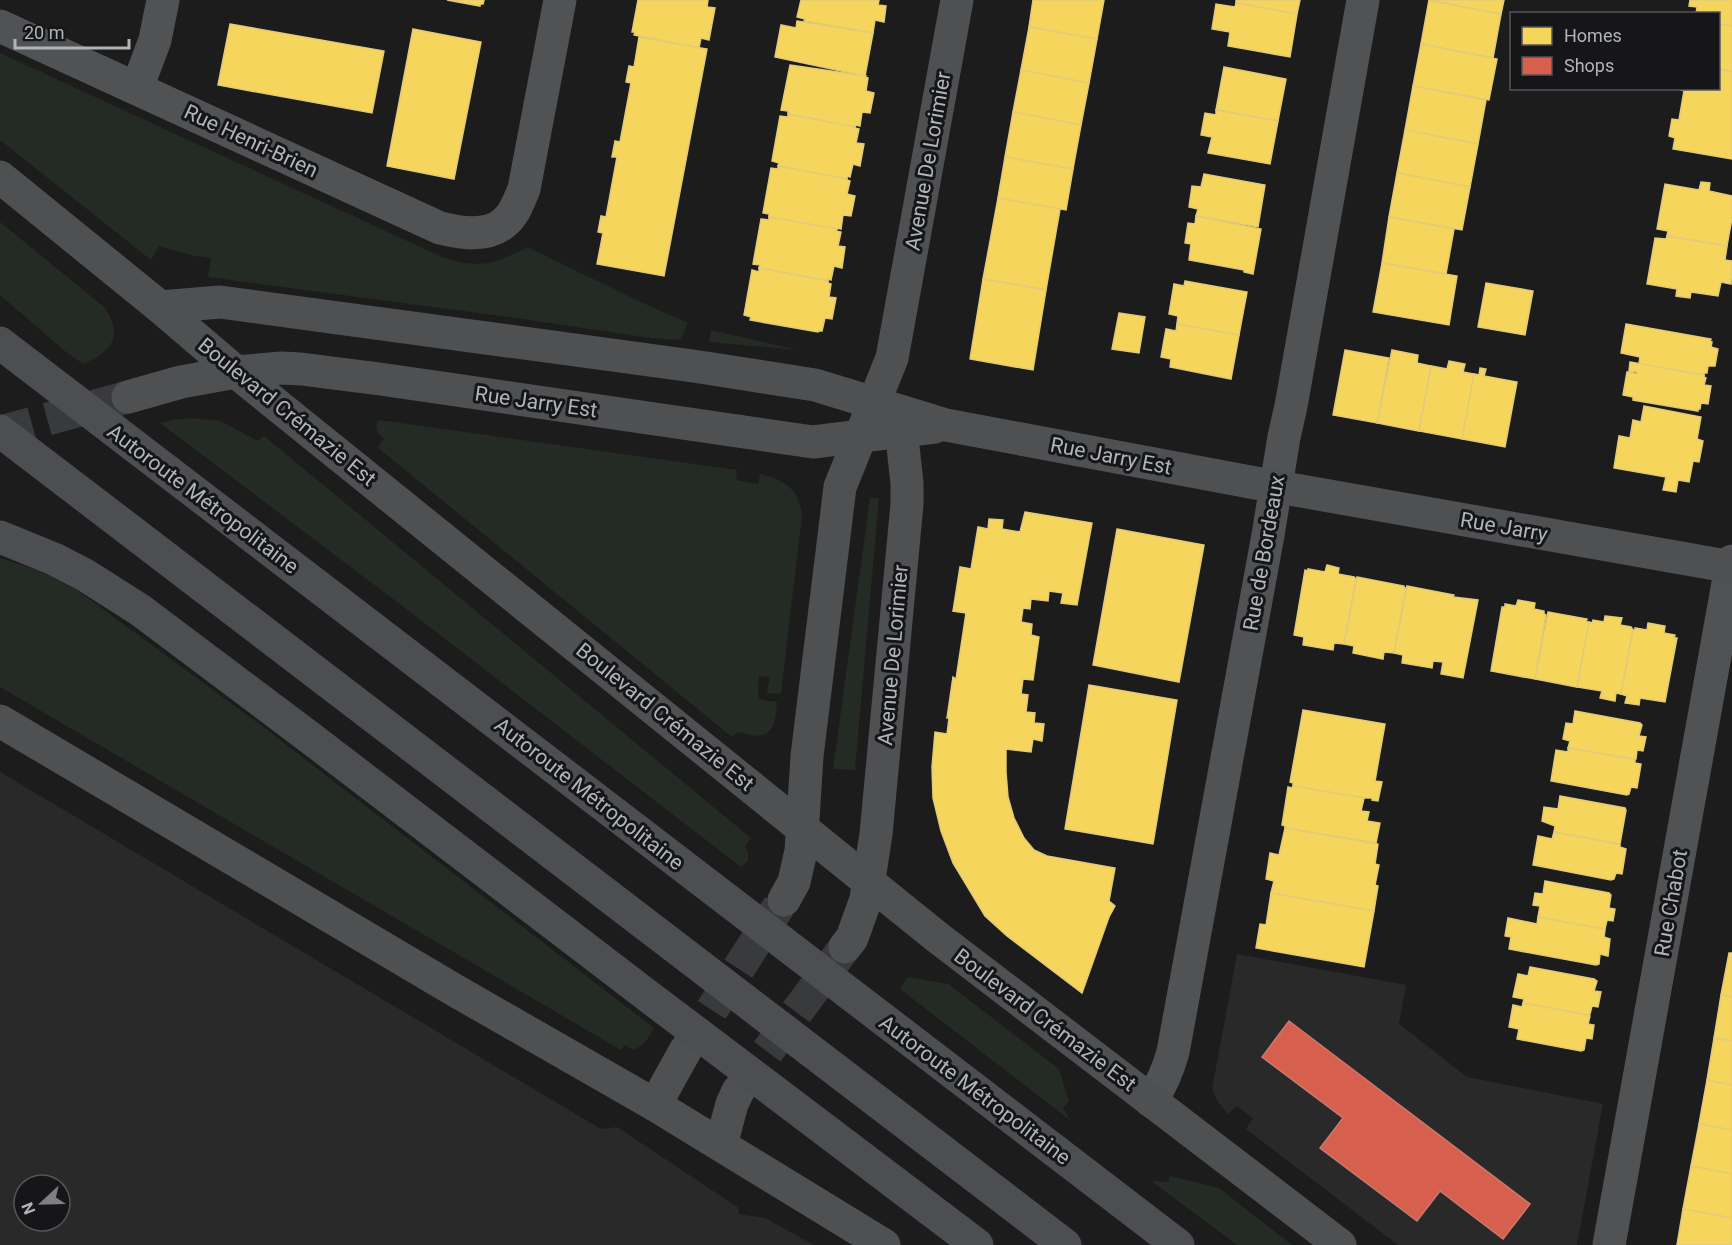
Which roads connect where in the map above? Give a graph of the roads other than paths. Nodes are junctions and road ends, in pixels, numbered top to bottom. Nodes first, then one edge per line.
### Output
1 (163, 0) edge
2 (560, 0) edge
3 (957, 0) edge
4 (1363, 0) edge
5 (0, 26) edge
6 (137, 88) junction
7 (0, 177) edge
8 (160, 307) junction
9 (0, 344) edge
10 (236, 372) junction
11 (128, 397) tunnel mouth
12 (891, 415) junction
13 (0, 430) edge
14 (861, 435) junction
15 (1276, 486) junction
16 (0, 537) edge
17 (1732, 565) edge
18 (0, 722) edge
19 (803, 830) junction
20 (869, 881) junction
21 (784, 900) tunnel mouth
22 (845, 948) tunnel mouth
23 (685, 1051) tunnel mouth
24 (738, 1091) tunnel mouth
25 (1151, 1101) junction
26 (655, 1105) junction
27 (721, 1145) junction
28 (884, 1245) edge
29 (977, 1245) edge
30 (1065, 1245) edge
31 (1178, 1245) edge
32 (1340, 1245) edge
33 (1609, 1245) edge

1 - 6 street
2 - 6 street, Rue Henri-Brien
3 - 12 main road, Avenue De Lorimier
4 - 15 street, Rue de Bordeaux
5 - 6 street, Rue Henri-Brien
7 - 8 main road, Boulevard Crémazie Est
8 - 10 main road, Boulevard Crémazie Est
8 - 12 main road, Rue Jarry Est
9 - 31 highway, Autoroute Métropolitaine
10 - 11 main road, Rue Jarry Est
10 - 14 main road, Rue Jarry Est
10 - 19 main road, Boulevard Crémazie Est
12 - 14 main road, Avenue De Lorimier
12 - 15 main road, Rue Jarry Est
12 - 20 main road, Avenue De Lorimier
13 - 30 highway
14 - 19 main road, Avenue De Lorimier
15 - 17 main road, Rue Jarry
15 - 25 street, Rue de Bordeaux
16 - 29 highway
17 - 33 street, Rue Chabot
18 - 26 main road
19 - 20 main road, Boulevard Crémazie Est
19 - 21 main road, Avenue De Lorimier
20 - 22 main road, Avenue De Lorimier
20 - 25 main road, Boulevard Crémazie Est
23 - 26 main road
24 - 27 main road
25 - 32 main road, Boulevard Crémazie Est
26 - 27 main road
27 - 28 main road

